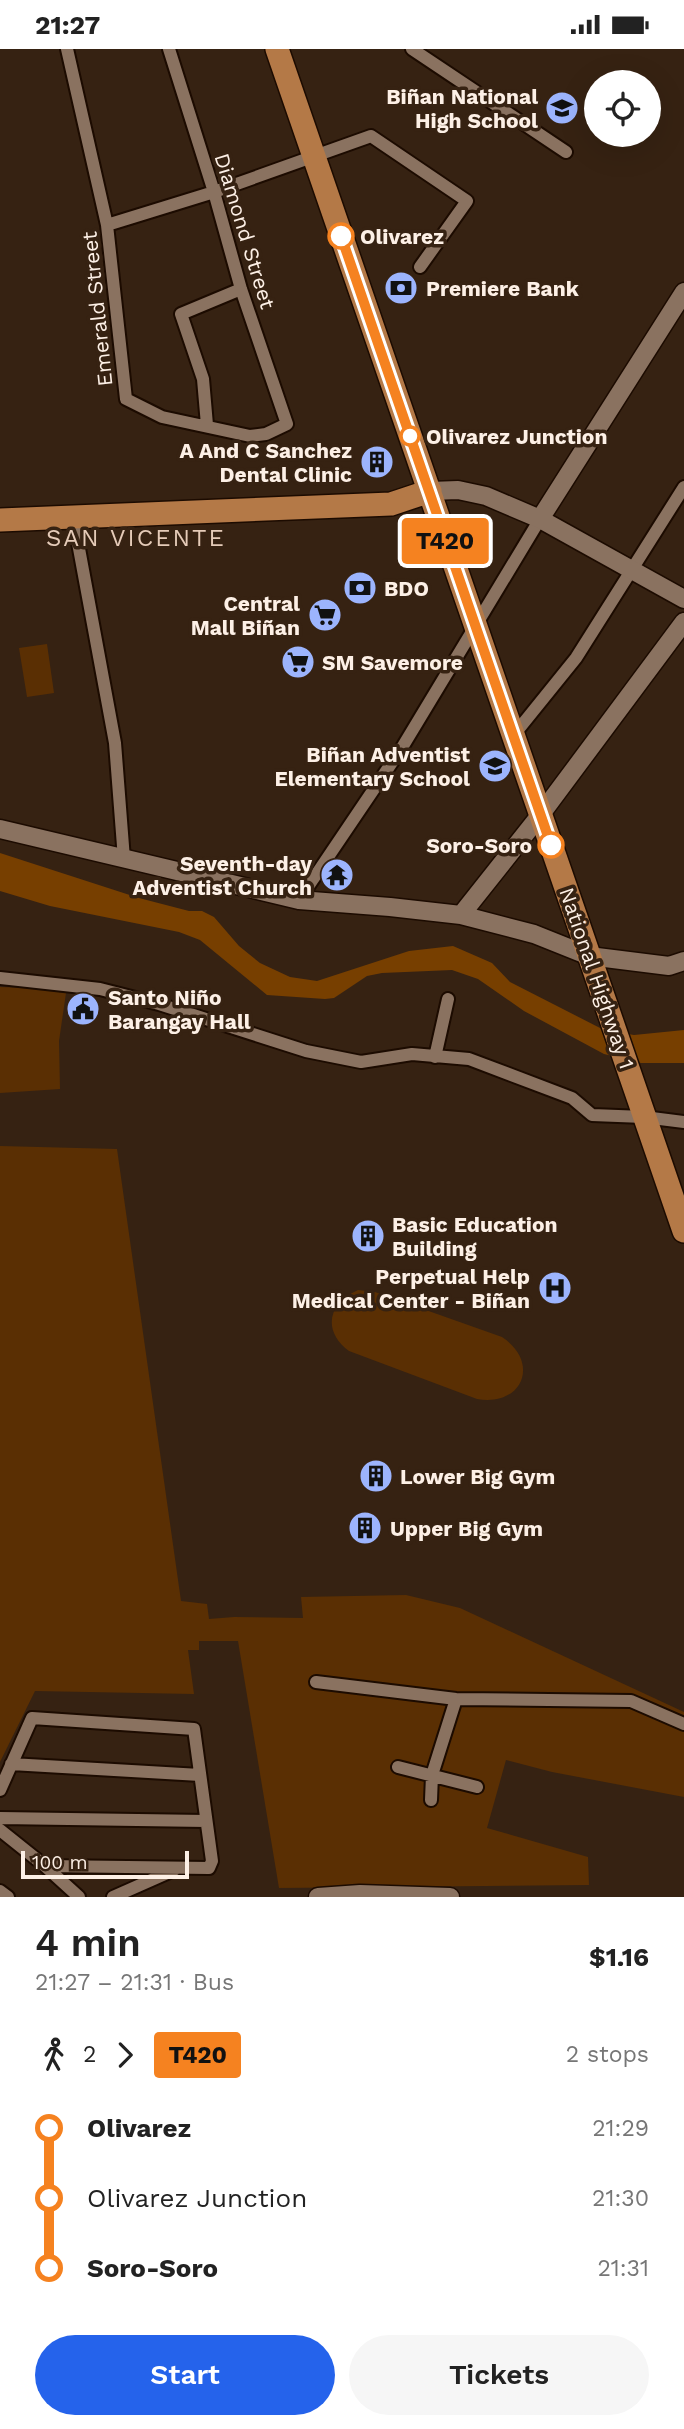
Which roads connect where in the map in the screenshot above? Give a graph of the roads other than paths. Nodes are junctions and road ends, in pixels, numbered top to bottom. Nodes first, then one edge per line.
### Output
1 (67, 49) edge
2 (169, 49) edge
3 (277, 49) edge
4 (412, 49) edge
5 (566, 152) dead end
6 (314, 156) junction
7 (214, 193) junction
8 (107, 225) junction
9 (421, 267) dead end
10 (241, 289) junction
11 (684, 292) edge
12 (287, 424) joint
13 (207, 425) junction
14 (684, 487) edge
15 (430, 491) junction
16 (73, 516) junction
17 (540, 519) junction
18 (0, 520) edge
19 (633, 570) junction
20 (684, 599) edge
21 (684, 622) edge
22 (474, 626) junction
23 (513, 736) junction
24 (541, 814) junction
25 (0, 829) edge
26 (124, 859) junction
27 (299, 900) junction
28 (461, 915) junction
29 (589, 956) junction
30 (684, 961) edge
31 (0, 978) edge
32 (447, 999) dead end
33 (435, 1057) junction
34 (644, 1117) junction
35 (684, 1122) edge
36 (684, 1231) edge
37 (316, 1682) dead end
38 (456, 1699) junction
39 (684, 1724) edge
40 (11, 1764) junction
41 (398, 1767) dead end
42 (200, 1775) junction
43 (432, 1775) junction
44 (477, 1787) dead end
45 (0, 1790) edge
46 (431, 1800) dead end
47 (0, 1818) edge
48 (206, 1821) junction
49 (0, 1830) edge
50 (45, 1865) junction
51 (178, 1868) junction
52 (0, 1891) edge
53 (8, 1897) edge
54 (79, 1897) edge
55 (113, 1897) edge
56 (318, 1897) edge
57 (450, 1897) edge

1 - 8 street, Emerald Street
2 - 7 street, Diamond Street
3 - 6 highway, National Highway 1
4 - 5 street
6 - 7 street
6 - 9 street
6 - 15 highway, National Highway 1
7 - 8 street
7 - 10 street, Diamond Street
8 - 13 street, Emerald Street
10 - 12 street, Diamond Street
10 - 13 street
11 - 17 street
12 - 13 street, Emerald Street
14 - 19 street
15 - 16 highway
15 - 17 street
15 - 22 highway, National Highway 1
16 - 18 highway
16 - 26 street
17 - 19 street
17 - 22 street
19 - 20 street
19 - 23 street
21 - 24 street
22 - 23 highway, National Highway 1
22 - 27 street
23 - 24 highway, National Highway 1
24 - 28 street
24 - 29 highway, National Highway 1
25 - 26 street
26 - 27 street
27 - 28 street
28 - 29 street
29 - 30 street
29 - 34 highway, National Highway 1
31 - 33 street
32 - 33 street
33 - 34 street
34 - 35 street
34 - 36 highway, National Highway 1
37 - 38 street
38 - 39 street
38 - 43 street
40 - 42 street
40 - 42 street
40 - 45 street
41 - 43 street
42 - 48 street
43 - 44 street
43 - 46 street
47 - 48 street
48 - 51 street
49 - 50 street
50 - 51 street
50 - 54 street
51 - 55 street
52 - 53 street
56 - 57 street

